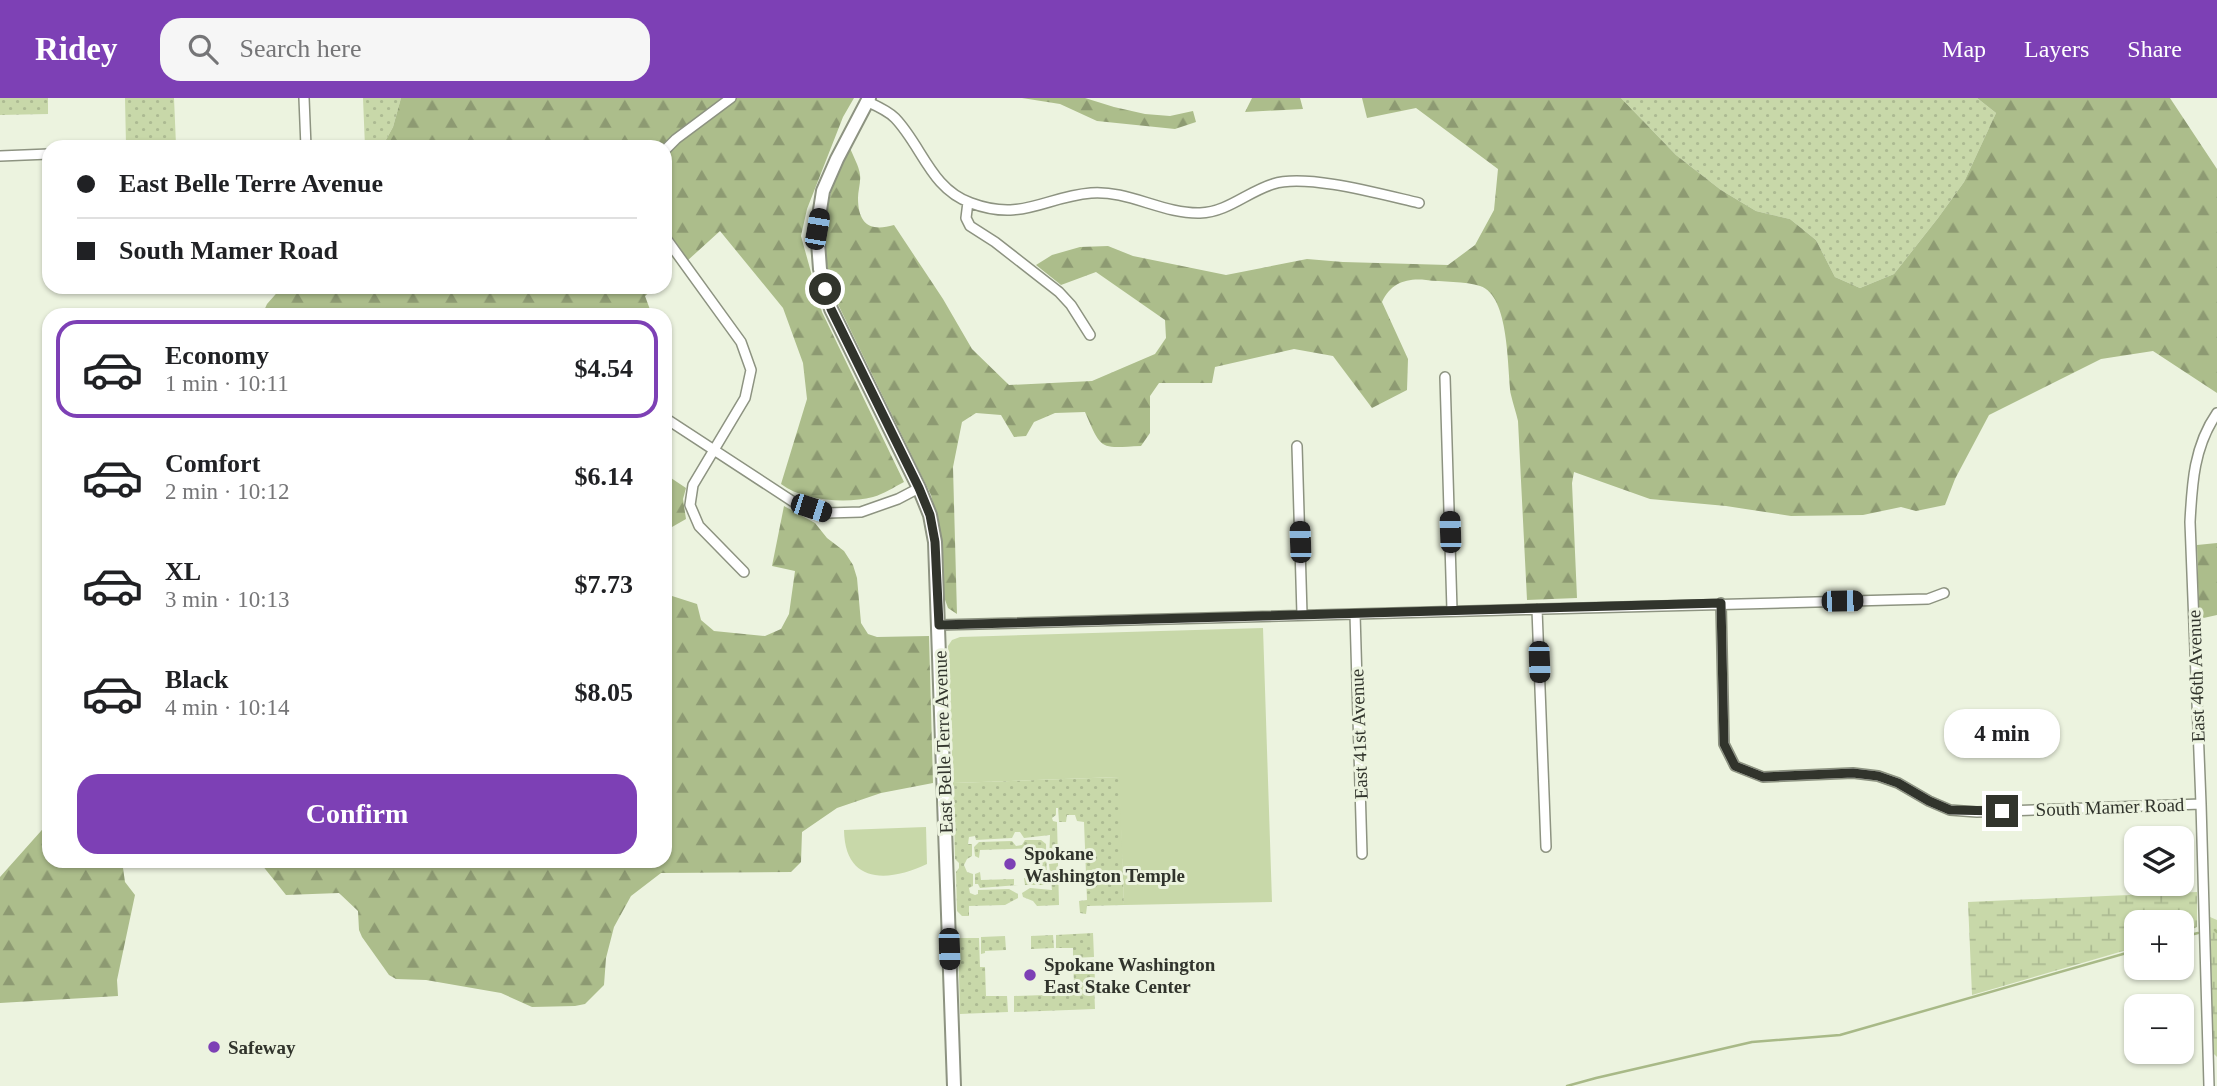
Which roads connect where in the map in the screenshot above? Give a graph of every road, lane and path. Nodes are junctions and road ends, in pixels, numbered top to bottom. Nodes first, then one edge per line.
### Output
1 (304, 98) edge
2 (732, 98) edge
3 (869, 100) edge
4 (306, 140) edge
5 (672, 143) edge
6 (42, 155) edge
7 (0, 156) edge
8 (968, 202) junction
9 (1419, 203) dead end
10 (672, 247) edge
11 (1090, 335) dead end
12 (1445, 377) dead end
13 (2217, 412) edge
14 (672, 423) edge
15 (1297, 446) dead end
16 (714, 450) junction
17 (919, 488) junction
18 (744, 572) dead end
19 (1944, 593) dead end
20 (1721, 603) junction
21 (1537, 609) junction
22 (1452, 610) junction
23 (1302, 614) junction
24 (1355, 614) junction
25 (939, 625) junction
26 (2202, 804) junction
27 (1546, 847) dead end
28 (1362, 854) dead end
29 (954, 1086) edge
30 (2209, 1086) edge

1 - 4 street
2 - 5 street
3 - 8 street
3 - 17 street, East Belle Terre Avenue
6 - 7 street
8 - 9 street
8 - 11 street
10 - 16 street
12 - 22 street
13 - 26 street, East 46th Avenue
14 - 16 street
15 - 23 street
16 - 17 street
16 - 18 street
17 - 25 street, East Belle Terre Avenue
19 - 20 street
20 - 21 street
20 - 26 street, South Mamer Road
21 - 22 street
21 - 27 street
22 - 24 street
23 - 24 street
23 - 25 street
24 - 28 street, East 41st Avenue
25 - 29 street, East Belle Terre Avenue
26 - 30 street, East 46th Avenue

